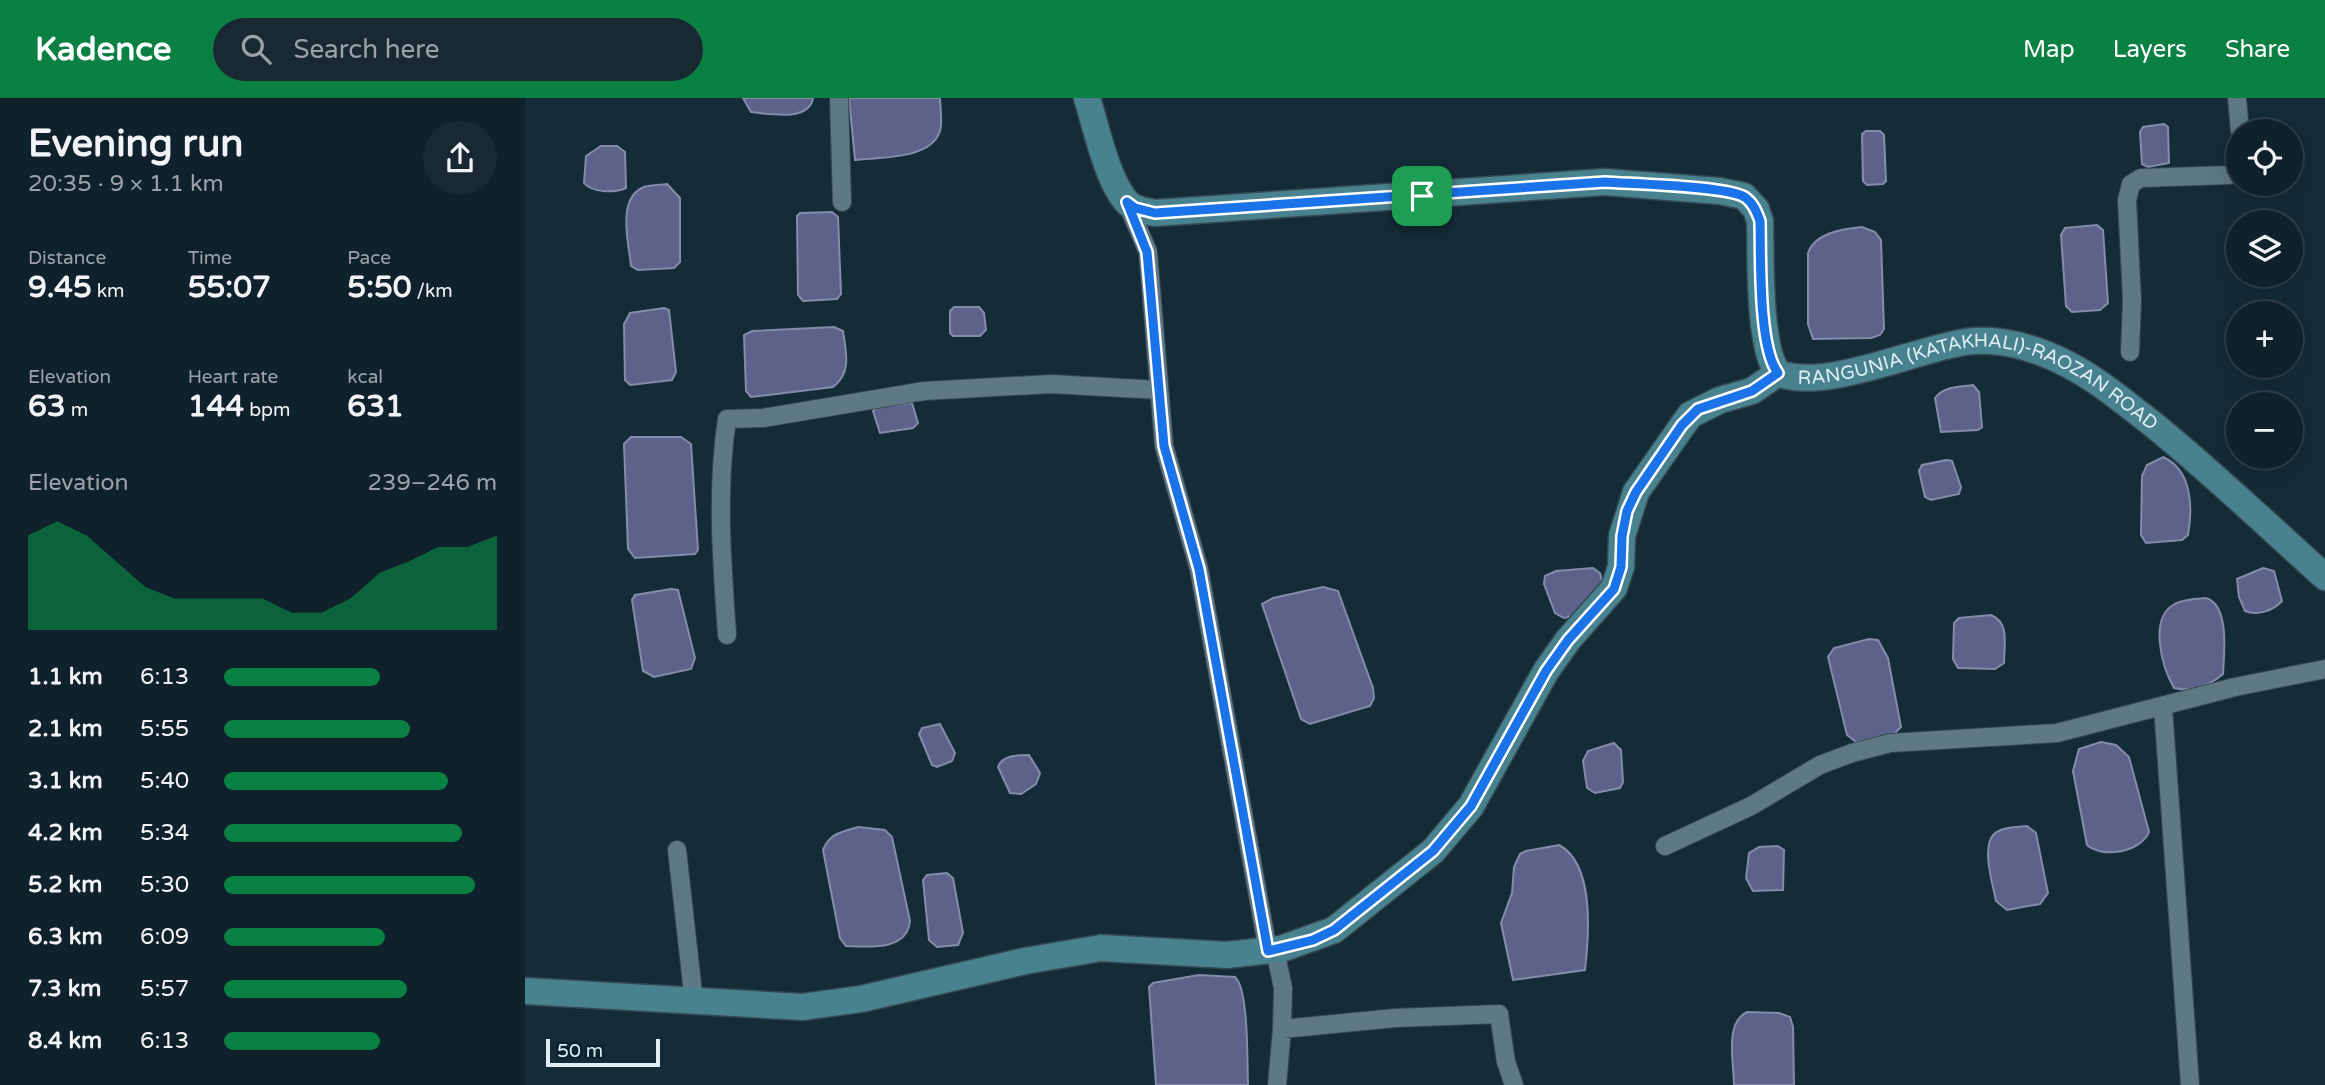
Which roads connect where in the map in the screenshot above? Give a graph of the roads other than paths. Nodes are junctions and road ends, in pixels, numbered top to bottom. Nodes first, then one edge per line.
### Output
1 (839, 98) edge
2 (1087, 98) edge
3 (2237, 98) edge
4 (2239, 119) edge
5 (2226, 175) edge
6 (842, 202) dead end
7 (1127, 202) junction
8 (2130, 352) dead end
9 (1778, 373) junction
10 (1159, 390) junction
11 (2325, 578) edge
12 (727, 635) dead end
13 (2325, 669) edge
14 (2163, 707) junction
15 (1665, 846) dead end
16 (677, 850) dead end
17 (1272, 950) junction
18 (525, 991) edge
19 (694, 1002) junction
20 (1282, 1029) junction
21 (1277, 1085) edge
22 (1514, 1085) edge
23 (2190, 1085) edge

1 - 6 street
2 - 7 main road
3 - 4 street
5 - 8 street
7 - 9 main road, RANGUNIA (KATAKHALI)-RAOZAN ROAD
7 - 10 street
9 - 11 main road, RANGUNIA (KATAKHALI)-RAOZAN ROAD
9 - 17 main road
10 - 12 street
10 - 17 street
13 - 14 street
14 - 15 street
14 - 23 street
16 - 19 street
17 - 19 main road
17 - 20 street
18 - 19 main road
20 - 21 street
20 - 22 street

